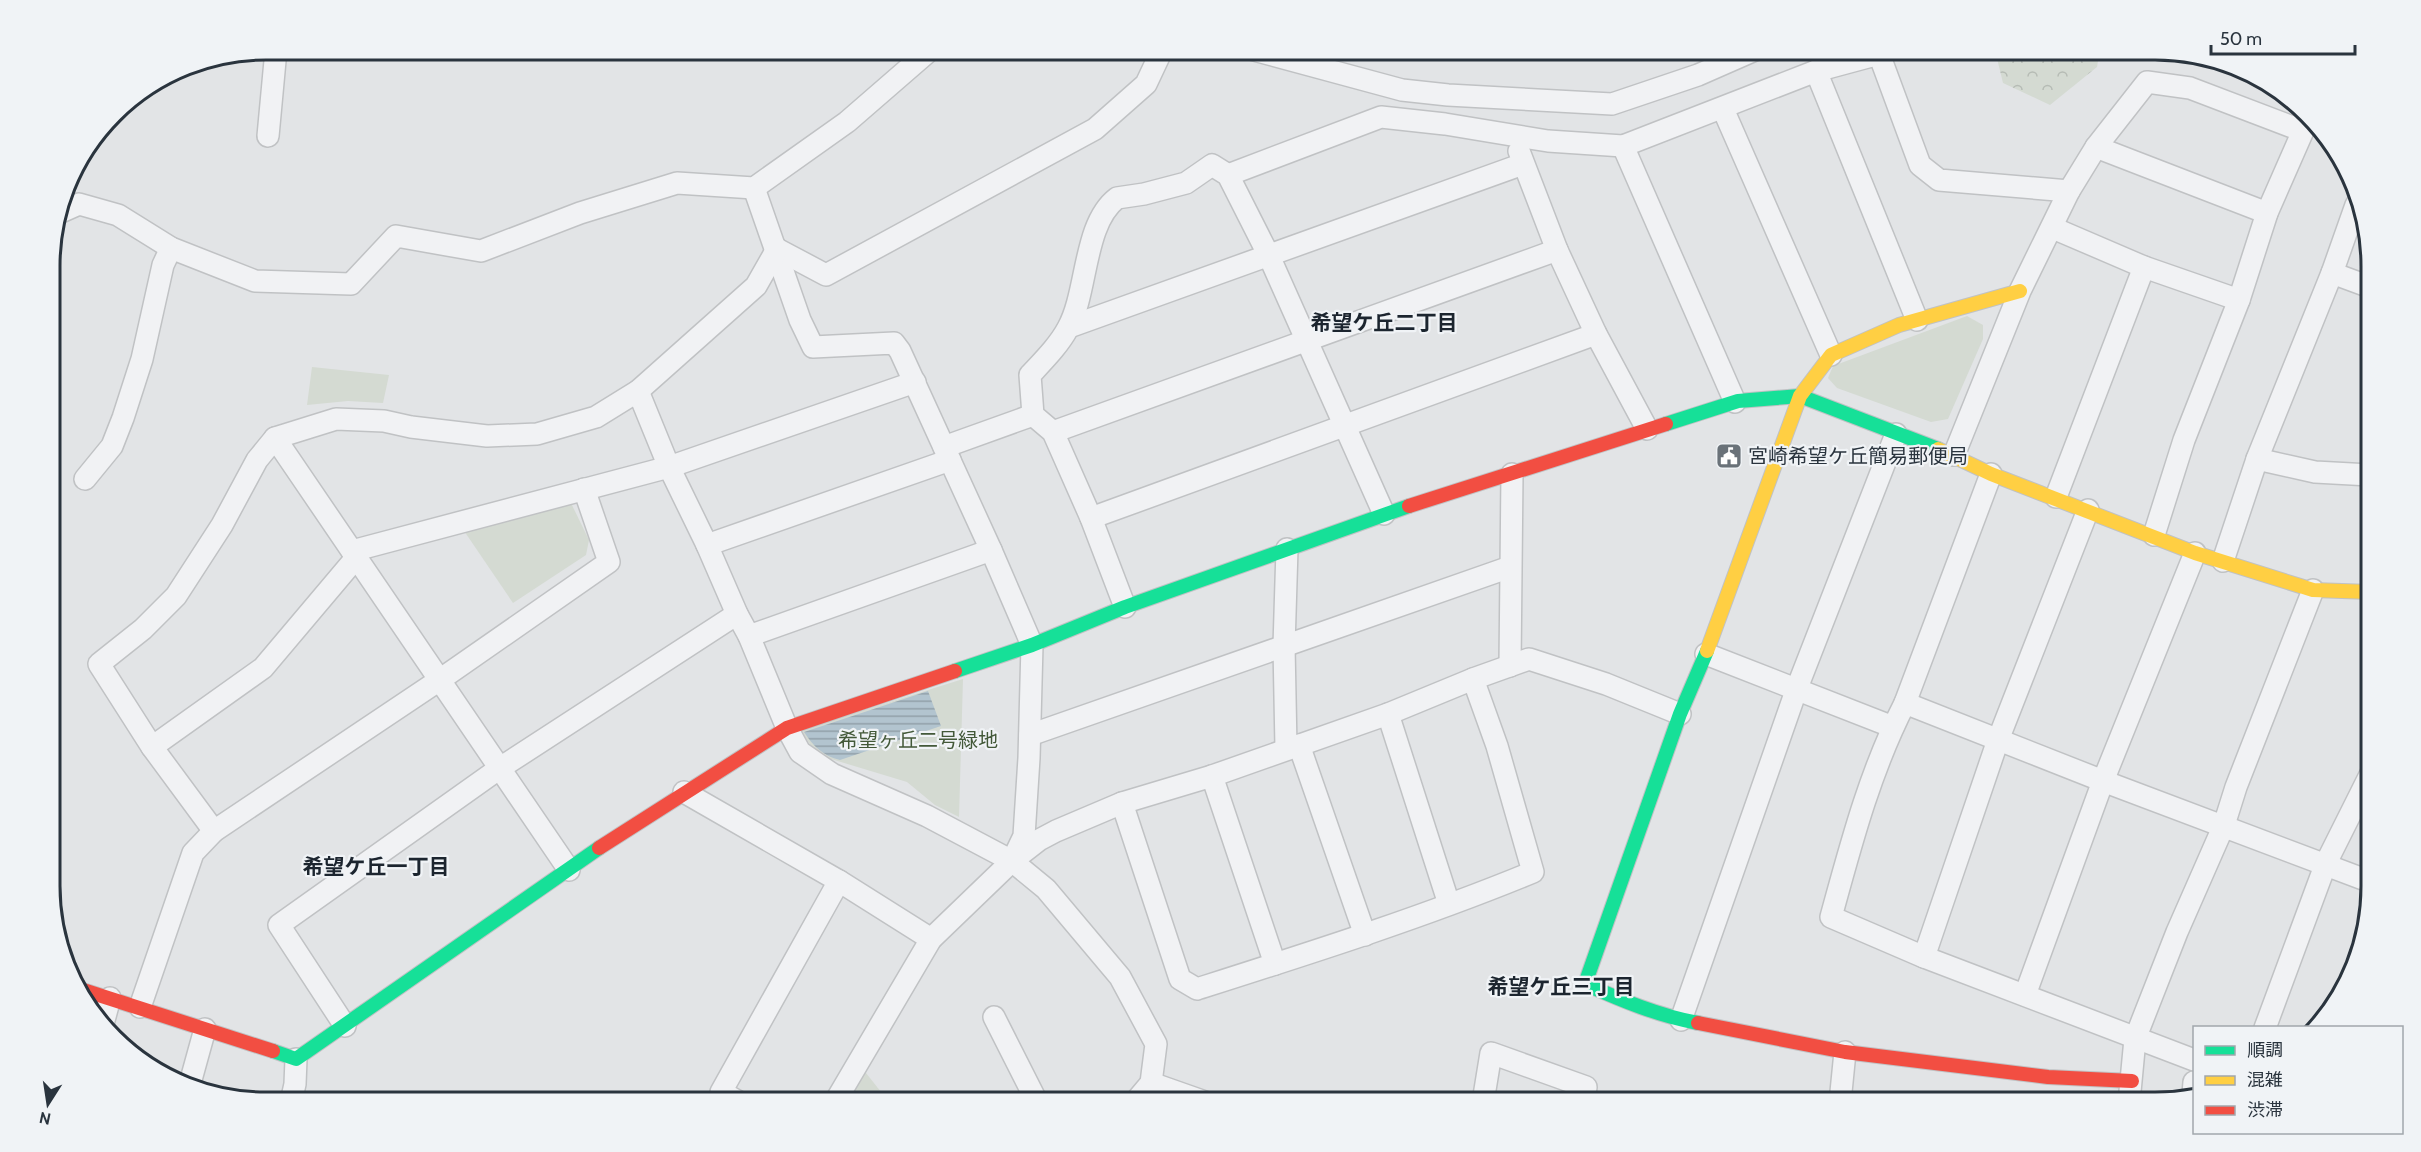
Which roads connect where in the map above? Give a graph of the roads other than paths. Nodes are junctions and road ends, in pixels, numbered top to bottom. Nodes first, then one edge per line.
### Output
1 (275, 60) edge
2 (918, 60) edge
3 (1157, 60) edge
4 (1291, 60) edge
5 (1732, 60) edge
6 (1857, 60) edge
7 (1881, 60) edge
8 (1816, 71) junction
9 (1723, 108) junction
10 (268, 136) dead end
11 (1515, 136) junction
12 (1623, 146) junction
13 (2096, 147) junction
14 (1522, 164) junction
15 (1228, 175) junction
16 (754, 188) junction
17 (2069, 191) junction
18 (68, 209) edge
19 (2354, 212) edge
20 (2267, 213) junction
21 (2053, 228) junction
22 (171, 248) junction
23 (777, 249) junction
24 (1557, 250) junction
25 (1269, 256) junction
26 (2144, 267) junction
27 (2332, 273) junction
28 (2361, 283) edge
29 (2020, 291) junction
30 (2239, 300) junction
31 (1917, 320) junction
32 (1069, 327) junction
33 (1596, 334) junction
34 (1306, 340) junction
35 (1831, 355) junction
36 (915, 382) junction
37 (638, 391) junction
38 (1800, 396) junction
39 (1735, 402) junction
40 (1033, 415) junction
41 (1344, 425) junction
42 (1647, 429) junction
43 (1053, 432) junction
44 (1896, 434) junction
45 (275, 438) junction
46 (947, 453) junction
47 (1954, 455) junction
48 (2257, 459) junction
49 (669, 467) junction
50 (1512, 474) junction
51 (1991, 474) junction
52 (2361, 475) edge
53 (85, 479) dead end
54 (584, 489) junction
55 (2056, 497) junction
56 (2088, 510) junction
57 (1384, 514) junction
58 (1091, 518) junction
59 (2154, 535) junction
60 (707, 545) junction
61 (1287, 549) junction
62 (991, 550) junction
63 (2195, 553) junction
64 (354, 555) junction
65 (2223, 561) junction
66 (1510, 567) junction
67 (2313, 590) junction
68 (2361, 592) edge
69 (1125, 607) junction
70 (737, 614) junction
71 (749, 636) junction
72 (1032, 645) junction
73 (1284, 646) junction
74 (1706, 654) junction
75 (1510, 666) junction
76 (441, 679) junction
77 (1473, 679) junction
78 (1797, 688) junction
79 (1905, 703) junction
80 (1388, 714) junction
81 (1680, 714) junction
82 (1893, 727) junction
83 (787, 728) junction
84 (1030, 735) junction
85 (1998, 740) junction
86 (152, 747) junction
87 (1292, 747) junction
88 (500, 768) junction
89 (1212, 776) junction
90 (2103, 781) junction
91 (684, 792) junction
92 (2361, 793) edge
93 (1122, 803) junction
94 (2224, 825) junction
95 (214, 831) junction
96 (1012, 861) junction
97 (2326, 863) junction
98 (569, 870) junction
99 (2361, 877) edge
100 (839, 881) junction
101 (1449, 904) junction
102 (1365, 935) junction
103 (931, 939) junction
104 (1924, 957) junction
105 (1275, 964) junction
106 (90, 992) edge
107 (2025, 995) junction
108 (110, 998) junction
109 (140, 1007) junction
110 (106, 1014) edge
111 (994, 1017) dead end
112 (1681, 1020) junction
113 (345, 1026) junction
114 (2266, 1026) edge
115 (205, 1029) junction
116 (2135, 1039) junction
117 (1845, 1052) junction
118 (296, 1059) junction
119 (2193, 1060) edge
120 (192, 1078) edge
121 (2132, 1081) junction
122 (1151, 1083) junction
123 (293, 1092) edge
124 (721, 1092) edge
125 (841, 1092) edge
126 (1032, 1092) edge
127 (1143, 1092) edge
128 (1177, 1092) edge
129 (1485, 1092) edge
130 (1585, 1092) edge
131 (1841, 1092) edge
132 (2130, 1092) edge

1 - 10 street
2 - 16 street
3 - 23 street
4 - 5 street
6 - 8 street
7 - 17 street
8 - 9 street
8 - 31 street
9 - 12 street
9 - 35 street
11 - 12 street
11 - 14 street
11 - 15 street
12 - 39 street
13 - 17 street
13 - 20 street
13 - 20 street
14 - 24 street
14 - 25 street
15 - 25 street
15 - 32 street
16 - 22 street
16 - 23 street
17 - 21 street
18 - 22 street
19 - 27 street
20 - 30 street
21 - 26 street
21 - 29 street
22 - 53 street
23 - 36 street
23 - 37 street
24 - 33 street
24 - 34 street
25 - 32 street
25 - 34 street
26 - 30 street
26 - 55 street
27 - 28 street
27 - 48 street
29 - 31 street
29 - 47 street
30 - 59 street
31 - 35 street
32 - 40 street
33 - 41 street
33 - 42 street
34 - 41 street
34 - 43 street
35 - 38 street
36 - 46 street
36 - 49 street
37 - 45 street
37 - 49 street
38 - 39 street
38 - 44 street
38 - 74 street
39 - 42 street
40 - 43 street
40 - 46 street
41 - 57 street
41 - 58 street
42 - 50 street
43 - 58 street
44 - 47 street
44 - 78 street
45 - 64 street
45 - 86 street
46 - 60 street
46 - 62 street
47 - 51 street
48 - 52 street
48 - 65 street
49 - 54 street
49 - 60 street
50 - 57 street
50 - 66 street
51 - 55 street
51 - 79 street
54 - 64 street
54 - 76 street
55 - 56 street
56 - 59 street
56 - 85 street
57 - 61 street
58 - 69 street
59 - 63 street
60 - 70 street
61 - 69 street
61 - 73 street
62 - 71 street
62 - 72 street
63 - 65 street
63 - 90 street
64 - 76 street
64 - 86 street
65 - 67 street
66 - 73 street
66 - 75 street
67 - 68 street
67 - 94 street
69 - 72 street
70 - 71 street
70 - 88 street
71 - 83 street
72 - 83 street
72 - 84 street
73 - 84 street
73 - 87 street
74 - 78 street
74 - 81 street
75 - 77 street
75 - 81 street
76 - 88 street
76 - 95 street
77 - 80 street
77 - 101 street
78 - 82 street
78 - 112 street
79 - 82 street
79 - 85 street
80 - 87 street
80 - 101 street
81 - 112 street
82 - 104 street
83 - 91 street
83 - 96 street
84 - 96 street
85 - 90 street
85 - 104 street
86 - 95 street
87 - 89 street
87 - 102 street
88 - 98 street
88 - 113 street
89 - 93 street
89 - 105 street
90 - 94 street
90 - 107 street
91 - 98 street
91 - 100 street
92 - 97 street
93 - 96 street
93 - 105 street
94 - 97 street
94 - 116 street
95 - 109 street
96 - 103 street
96 - 122 street
97 - 99 street
97 - 114 street
98 - 113 street
100 - 103 street
100 - 124 street
101 - 102 street
102 - 105 street
103 - 125 street
104 - 107 street
106 - 108 street
107 - 116 street
108 - 109 street
108 - 110 street
109 - 115 street
111 - 126 street
112 - 117 street
113 - 118 street
115 - 118 street
115 - 120 street
116 - 119 street
116 - 121 street
117 - 121 street
117 - 131 street
118 - 123 street
121 - 132 street
122 - 127 street
122 - 128 street
129 - 130 street

